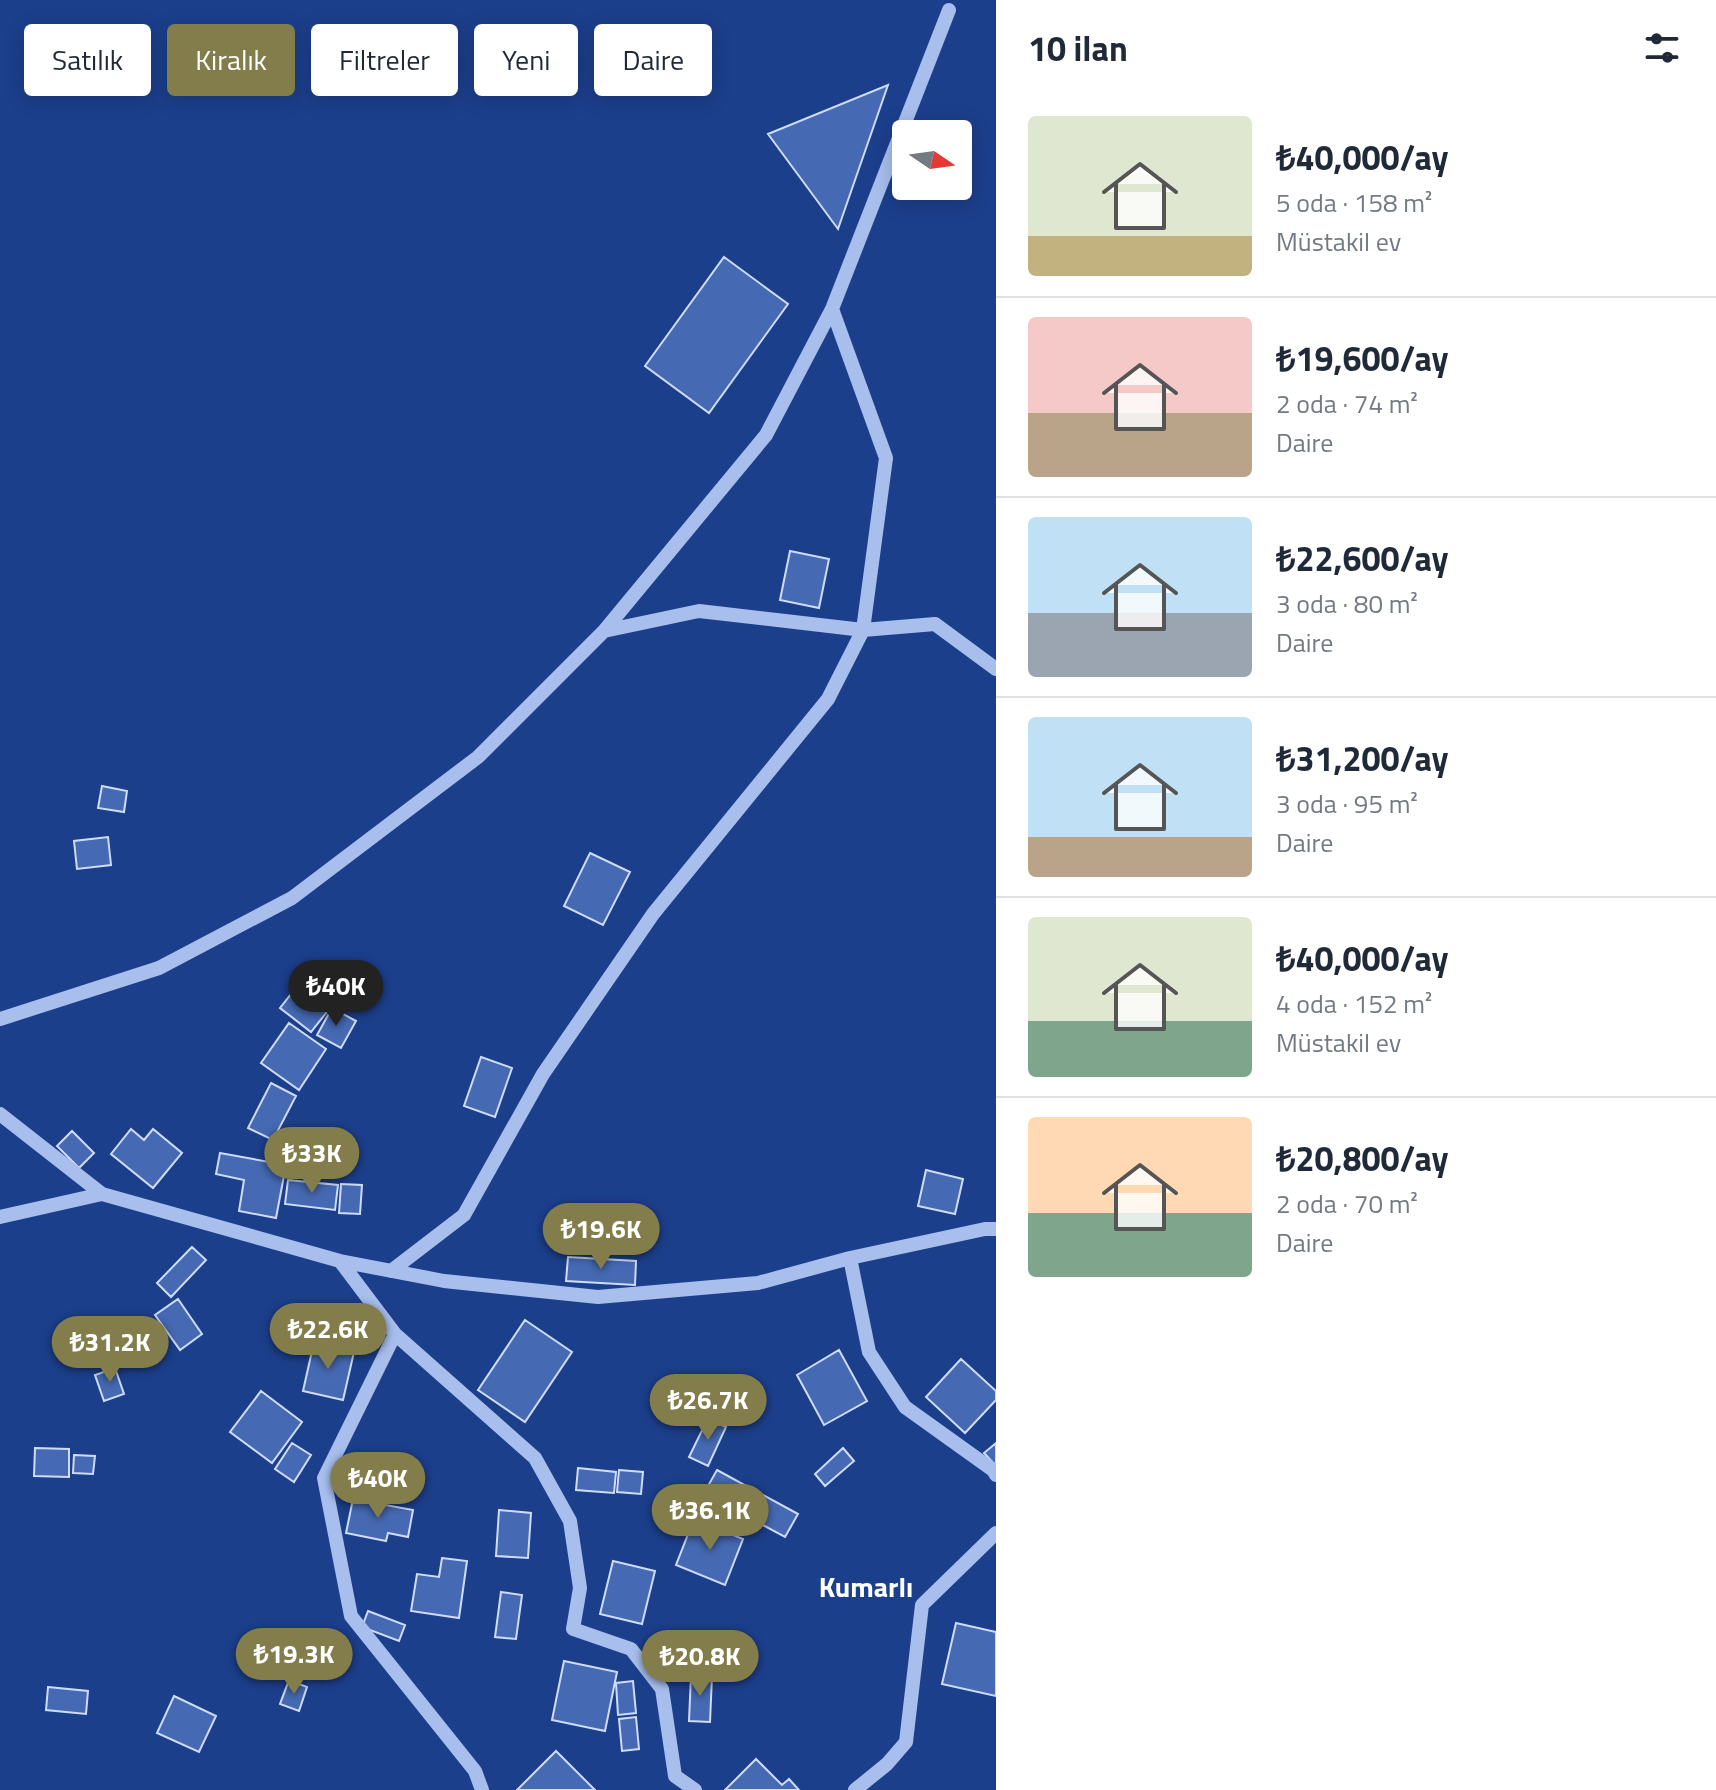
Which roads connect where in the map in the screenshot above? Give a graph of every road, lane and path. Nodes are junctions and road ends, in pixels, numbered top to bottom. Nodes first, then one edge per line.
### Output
1 (949, 10) dead end
2 (832, 309) junction
3 (863, 630) junction
4 (604, 631) junction
5 (996, 669) edge
6 (0, 1019) edge
7 (0, 1114) edge
8 (102, 1194) junction
9 (0, 1217) edge
10 (996, 1229) edge
11 (850, 1258) junction
12 (340, 1261) junction
13 (391, 1271) junction
14 (395, 1334) junction
15 (996, 1475) edge
16 (996, 1533) edge
17 (482, 1790) edge
18 (695, 1790) edge
19 (855, 1790) edge

1 - 2 street
2 - 3 street
2 - 4 street
3 - 4 street
3 - 5 street
3 - 13 street
4 - 6 street
7 - 8 street
8 - 9 street
8 - 12 street
10 - 11 street
11 - 13 street
11 - 15 street
12 - 13 street
12 - 14 street
14 - 17 street
14 - 18 street
16 - 19 street

